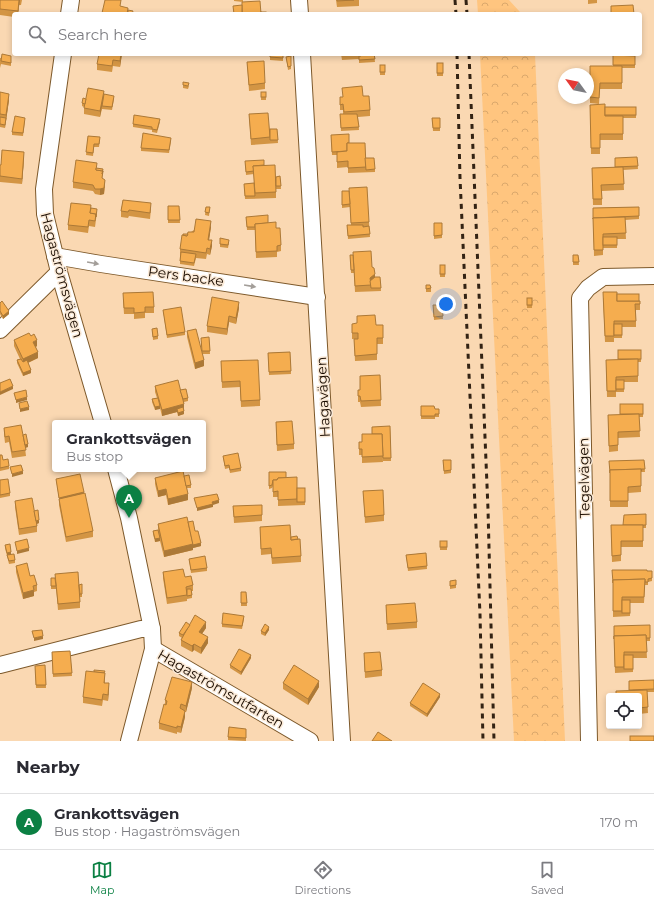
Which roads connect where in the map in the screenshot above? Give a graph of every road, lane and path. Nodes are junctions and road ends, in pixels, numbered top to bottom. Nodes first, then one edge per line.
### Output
1 (71, 0) edge
2 (299, 0) edge
3 (69, 12) edge
4 (300, 12) edge
5 (63, 56) edge
6 (302, 56) edge
7 (55, 256) junction
8 (59, 272) junction
9 (654, 276) edge
10 (317, 296) junction
11 (0, 330) edge
12 (102, 420) edge
13 (117, 472) edge
14 (152, 629) junction
15 (153, 649) junction
16 (0, 665) edge
17 (129, 741) edge
18 (310, 741) edge
19 (342, 741) edge
20 (589, 741) edge

1 - 3 street
2 - 4 street
5 - 7 street, Hagaströmsvägen
6 - 10 street, Hagavägen
7 - 8 street, Hagaströmsvägen
7 -> 10 street, Pers backe
8 - 11 street
8 - 12 street, Hagaströmsvägen
9 - 20 street, Tegelvägen
10 - 19 street, Hagavägen
13 - 14 street
14 - 15 street
14 - 16 street
15 - 17 street
15 - 18 street, Hagaströmsutfarten

